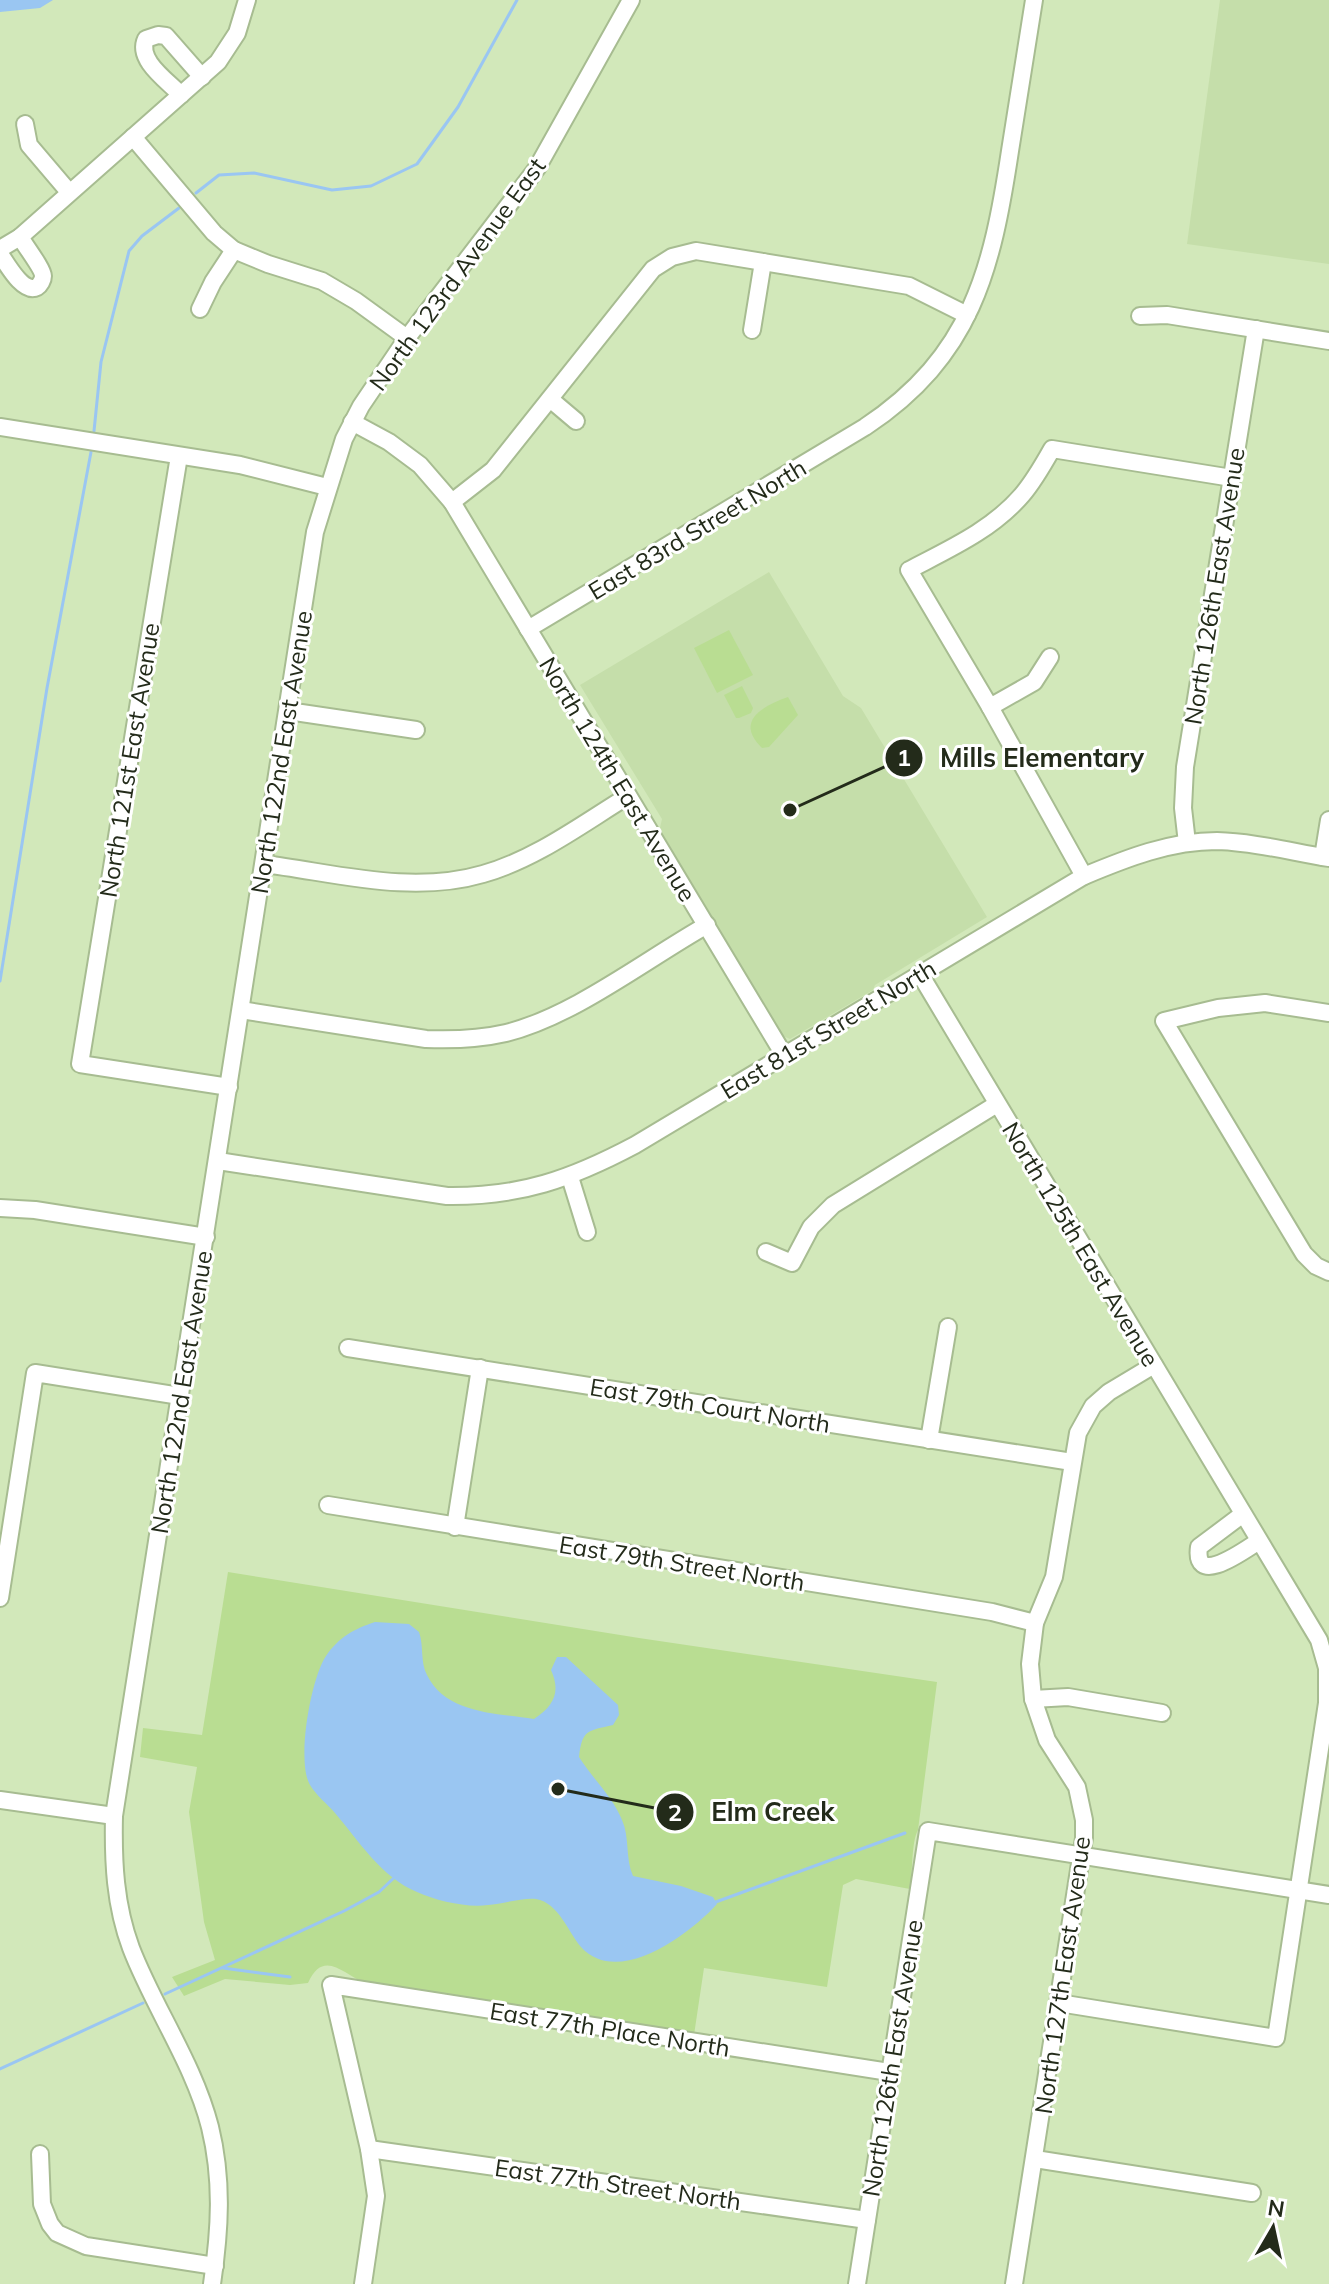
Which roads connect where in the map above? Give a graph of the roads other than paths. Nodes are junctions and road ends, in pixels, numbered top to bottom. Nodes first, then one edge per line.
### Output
1 (247, 0) edge
2 (631, 0) edge
3 (1034, 0) edge
4 (202, 77) junction
5 (181, 95) junction
6 (25, 124) dead end
7 (133, 137) junction
8 (69, 192) junction
9 (7, 246) edge
10 (234, 250) junction
11 (763, 262) junction
12 (200, 309) dead end
13 (967, 315) junction
14 (1140, 316) dead end
15 (1256, 329) junction
16 (752, 330) dead end
17 (407, 338) junction
18 (1329, 341) edge
19 (550, 399) junction
20 (576, 421) dead end
21 (352, 422) junction
22 (0, 427) edge
23 (179, 456) junction
24 (1232, 478) junction
25 (327, 487) junction
26 (452, 502) junction
27 (528, 629) junction
28 (1050, 657) dead end
29 (990, 707) junction
30 (288, 711) junction
31 (416, 730) dead end
32 (628, 796) junction
33 (1329, 820) edge
34 (1187, 843) junction
35 (1326, 858) edge
36 (264, 864) junction
37 (1084, 876) junction
38 (707, 925) junction
39 (920, 974) junction
40 (241, 1010) junction
41 (1329, 1013) edge
42 (784, 1055) junction
43 (229, 1087) junction
44 (997, 1104) junction
45 (218, 1161) junction
46 (570, 1177) junction
47 (0, 1208) edge
48 (587, 1232) dead end
49 (206, 1237) junction
50 (766, 1252) dead end
51 (1329, 1272) edge
52 (948, 1327) dead end
53 (348, 1348) dead end
54 (1154, 1365) junction
55 (480, 1368) junction
56 (180, 1396) junction
57 (929, 1440) junction
58 (1072, 1462) junction
59 (328, 1505) dead end
60 (1243, 1514) junction
61 (455, 1527) junction
62 (1259, 1541) junction
63 (0, 1598) edge
64 (1035, 1623) junction
65 (1033, 1699) junction
66 (1162, 1713) dead end
67 (0, 1800) edge
68 (114, 1816) junction
69 (1082, 1856) junction
70 (1298, 1890) junction
71 (1329, 1895) edge
72 (1059, 2003) junction
73 (889, 2072) junction
74 (369, 2149) junction
75 (40, 2154) dead end
76 (1035, 2159) junction
77 (1252, 2193) dead end
78 (867, 2220) junction
79 (215, 2266) junction
80 (212, 2284) edge
81 (363, 2284) edge
82 (857, 2284) edge
83 (1014, 2284) edge

1 - 4 street
2 - 17 street, North 123rd Avenue East
3 - 13 street
4 - 5 street
4 - 5 street
5 - 7 street
6 - 8 street
7 - 8 street
7 - 10 street
8 - 9 street
10 - 12 street
10 - 17 street
11 - 13 street
11 - 16 street
11 - 19 street
13 - 27 street, East 83rd Street North
14 - 15 street
15 - 18 street
15 - 24 street, North 126th East Avenue
17 - 21 street, North 123rd Avenue East
19 - 20 street
19 - 26 street
21 - 25 street, North 123rd Avenue East
21 - 26 street, North 124th East Avenue
22 - 23 street
23 - 25 street
23 - 43 street, North 121st East Avenue
24 - 29 street
24 - 34 street, North 126th East Avenue
25 - 30 street, North 122nd East Avenue
26 - 27 street, North 124th East Avenue
27 - 32 street, North 124th East Avenue
28 - 29 street
29 - 37 street
30 - 31 street
30 - 36 street, North 122nd East Avenue
32 - 36 street
32 - 38 street, North 124th East Avenue
33 - 35 street
34 - 35 street, East 81st Street North
34 - 37 street, East 81st Street North
36 - 40 street, North 122nd East Avenue
37 - 39 street, East 81st Street North
38 - 40 street
38 - 42 street, North 124th East Avenue
39 - 42 street, East 81st Street North
39 - 44 street, North 125th East Avenue
40 - 43 street, North 122nd East Avenue
41 - 51 street
42 - 46 street, East 81st Street North
43 - 45 street, North 122nd East Avenue
44 - 50 street
44 - 54 street, North 125th East Avenue
45 - 46 street, East 81st Street North
45 - 49 street, North 122nd East Avenue
46 - 48 street
47 - 49 street
49 - 56 street, North 122nd East Avenue
52 - 57 street
53 - 55 street, East 79th Court North
54 - 58 street, North 127th East Avenue
54 - 60 street, North 125th East Avenue
55 - 57 street, East 79th Court North
55 - 61 street
56 - 63 street
56 - 68 street, North 122nd East Avenue
57 - 58 street, East 79th Court North
58 - 64 street, North 127th East Avenue
59 - 61 street, East 79th Street North
60 - 62 street, North 125th East Avenue
60 - 62 street
61 - 64 street, East 79th Street North
62 - 70 street, North 125th East Avenue
64 - 65 street, North 127th East Avenue
65 - 66 street
65 - 69 street, North 127th East Avenue
67 - 68 street
68 - 79 street, North 122nd East Avenue
69 - 70 street
69 - 72 street, North 127th East Avenue
69 - 73 street, North 126th East Avenue
70 - 71 street
70 - 72 street, North 125th East Avenue
72 - 76 street, North 127th East Avenue
73 - 74 street, East 77th Place North
73 - 78 street, North 126th East Avenue
74 - 78 street, East 77th Street North
74 - 81 street
75 - 79 street
76 - 77 street
76 - 83 street, North 127th East Avenue
78 - 82 street, North 126th East Avenue
79 - 80 street, North 122nd East Avenue

